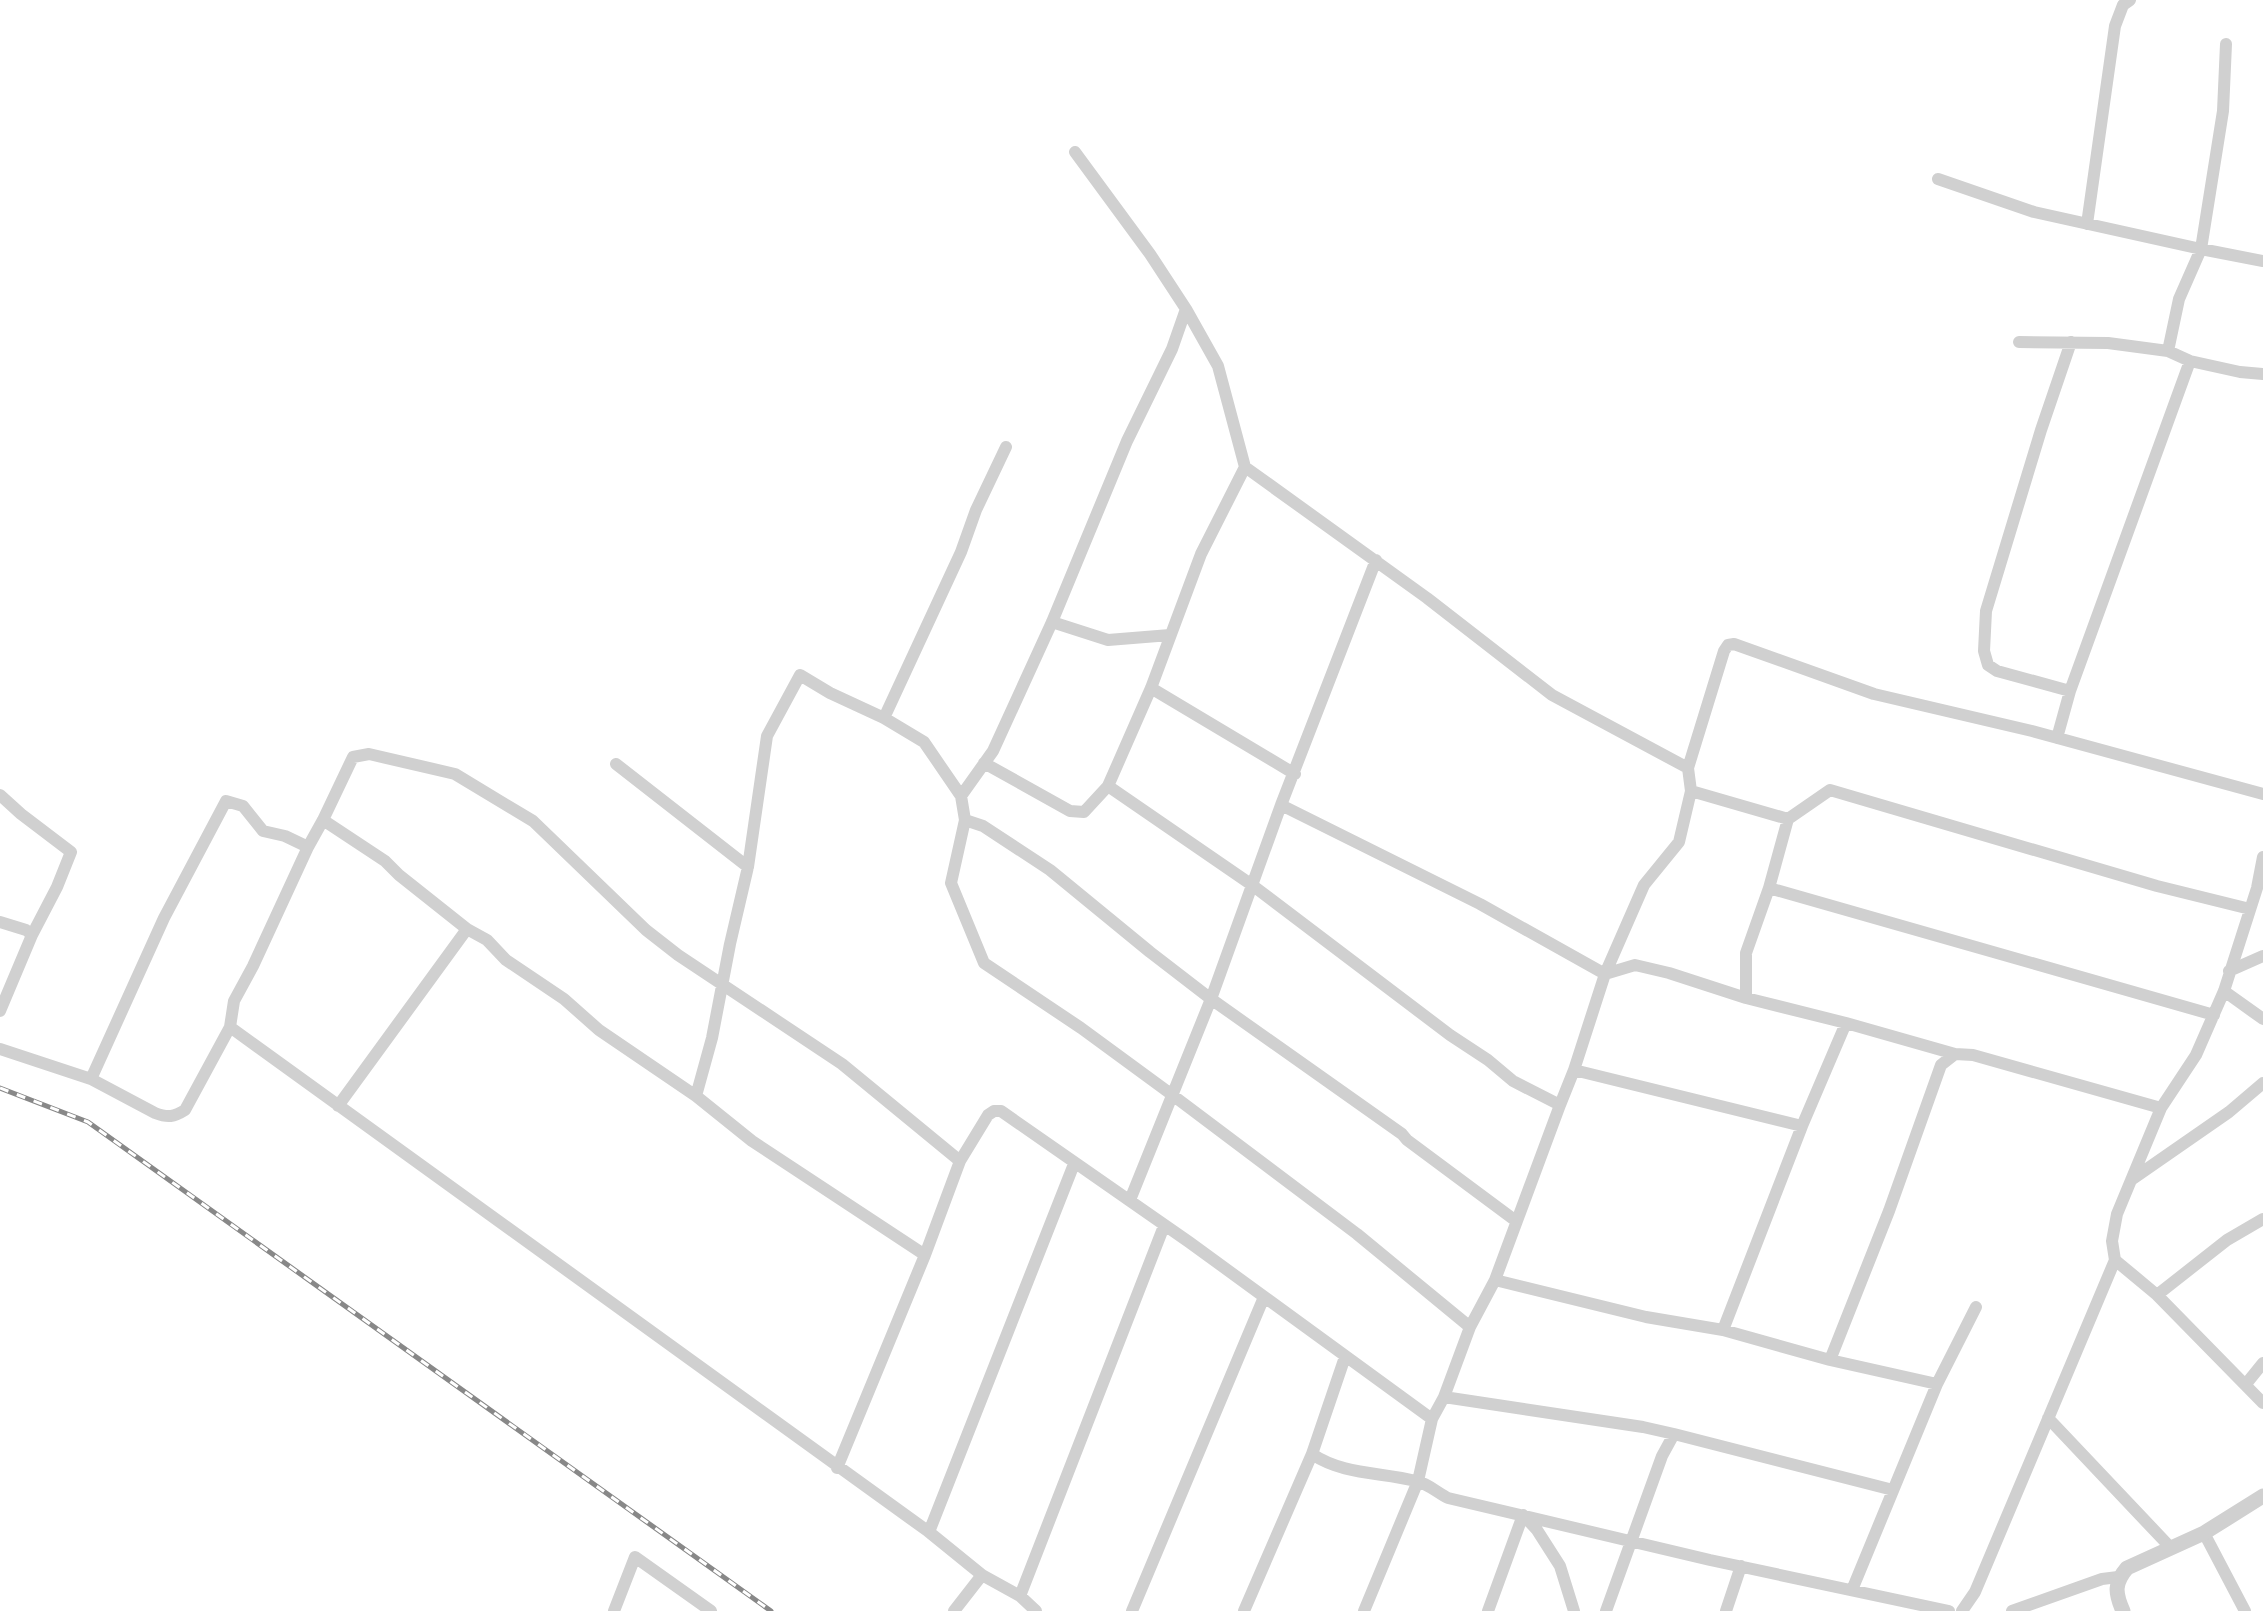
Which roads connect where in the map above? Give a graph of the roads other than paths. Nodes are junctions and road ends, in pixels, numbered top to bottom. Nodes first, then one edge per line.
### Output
1 (2130, 0) edge
2 (2226, 44) dead end
3 (1075, 152) dead end
4 (1938, 179) dead end
5 (2088, 224) junction
6 (2201, 249) junction
7 (2263, 261) edge
8 (1186, 309) junction
9 (2019, 342) dead end
10 (2071, 342) junction
11 (2168, 351) junction
12 (2190, 361) junction
13 (2263, 374) edge
14 (1006, 447) dead end
15 (1245, 467) junction
16 (1376, 560) junction
17 (1052, 622) junction
18 (1170, 635) junction
19 (1151, 688) junction
20 (2070, 691) junction
21 (884, 718) junction
22 (2057, 738) junction
23 (984, 763) junction
24 (616, 764) dead end
25 (1688, 768) junction
26 (1295, 774) junction
27 (1108, 786) junction
28 (1691, 790) junction
29 (2263, 794) edge
30 (0, 795) edge
31 (961, 796) junction
32 (1281, 805) junction
33 (1788, 819) junction
34 (323, 820) junction
35 (965, 820) junction
36 (308, 848) junction
37 (2263, 857) edge
38 (748, 867) junction
39 (1252, 885) junction
40 (1769, 888) junction
41 (2250, 909) junction
42 (0, 922) edge
43 (467, 929) junction
44 (32, 935) junction
45 (2263, 956) edge
46 (2229, 971) junction
47 (1605, 974) junction
48 (722, 984) junction
49 (2224, 991) junction
50 (1746, 998) junction
51 (1211, 999) junction
52 (0, 1011) edge
53 (2214, 1015) junction
54 (2263, 1019) edge
55 (1846, 1023) junction
56 (230, 1027) junction
57 (0, 1049) edge
58 (1955, 1054) junction
59 (1574, 1070) junction
60 (91, 1079) junction
61 (2263, 1083) edge
62 (1171, 1094) junction
63 (696, 1096) junction
64 (1560, 1105) junction
65 (338, 1106) junction
66 (2161, 1108) junction
67 (1802, 1126) junction
68 (960, 1161) junction
69 (1074, 1164) junction
70 (2130, 1180) junction
71 (1130, 1200) junction
72 (2263, 1219) edge
73 (1516, 1221) junction
74 (1164, 1226) junction
75 (925, 1255) junction
76 (2115, 1260) junction
77 (1495, 1280) junction
78 (2157, 1295) junction
79 (1263, 1297) junction
80 (1976, 1307) dead end
81 (1470, 1327) junction
82 (1723, 1330) junction
83 (1345, 1357) junction
84 (1830, 1360) junction
85 (2263, 1363) edge
86 (1937, 1384) junction
87 (2246, 1384) junction
88 (1444, 1396) junction
89 (2263, 1403) edge
90 (1432, 1419) junction
91 (2048, 1419) junction
92 (1674, 1434) junction
93 (1312, 1454) junction
94 (837, 1468) junction
95 (1418, 1481) junction
96 (1893, 1490) junction
97 (2263, 1496) edge
98 (1523, 1515) junction
99 (929, 1532) junction
100 (2204, 1533) junction
101 (1633, 1541) junction
102 (2171, 1548) junction
103 (1741, 1566) junction
104 (982, 1575) junction
105 (2118, 1577) junction
106 (1852, 1590) junction
107 (1020, 1596) junction
108 (614, 1611) edge
109 (711, 1611) edge
110 (954, 1611) edge
111 (1036, 1611) edge
112 (1132, 1611) edge
113 (1244, 1611) edge
114 (1364, 1611) edge
115 (1488, 1611) edge
116 (1575, 1611) edge
117 (1606, 1611) edge
118 (1726, 1611) edge
119 (1949, 1611) edge
120 (1962, 1611) edge
121 (2012, 1611) edge
122 (2123, 1611) edge
123 (2245, 1611) edge

1 - 5 street
2 - 6 street
3 - 8 street
4 - 5 street
5 - 6 street
6 - 7 street
6 - 11 street
8 - 15 street
8 - 17 street
9 - 10 street
10 - 11 street
10 - 20 street
11 - 12 street
12 - 13 street
12 - 20 street
14 - 21 street
15 - 16 street
15 - 18 street
16 - 25 street
16 - 26 street
17 - 18 street
17 - 23 street
18 - 19 street
19 - 26 street
19 - 27 street
20 - 22 street
21 - 31 street
21 - 38 street
22 - 25 street
22 - 29 street
23 - 27 street
23 - 31 street
24 - 38 street
25 - 28 street
26 - 32 street
27 - 39 street
28 - 33 street
28 - 47 street
30 - 44 street
31 - 35 street
32 - 39 street
32 - 47 street
33 - 40 street
33 - 41 street
34 - 36 street
34 - 43 street
34 - 48 street
35 - 51 street
35 - 62 street
36 - 56 street
36 - 60 street
37 - 41 street
38 - 48 street
39 - 51 street
39 - 64 street
40 - 50 street
40 - 53 street
41 - 46 street
42 - 44 street
43 - 63 street
43 - 65 street
44 - 52 street
45 - 46 street
46 - 49 street
47 - 50 street
47 - 59 street
48 - 63 street
48 - 68 street
49 - 53 street
49 - 54 street
50 - 55 street
51 - 62 street
51 - 73 street
53 - 66 street
55 - 58 street
55 - 67 street
56 - 60 street
56 - 65 street
57 - 60 street
58 - 66 street
58 - 84 street
59 - 64 street
59 - 67 street
61 - 70 street
62 - 71 street
62 - 81 street
63 - 75 street
64 - 73 street
65 - 94 street
66 - 70 street
67 - 82 street
68 - 69 street
68 - 75 street
69 - 71 street
69 - 99 street
70 - 76 street
71 - 74 street
72 - 78 street
73 - 77 street
74 - 79 street
74 - 107 street
75 - 94 street
76 - 78 street
76 - 91 street
77 - 81 street
77 - 82 street
78 - 87 street
79 - 83 street
79 - 112 street
80 - 86 street
81 - 88 street
82 - 84 street
83 - 90 street
83 - 93 street
84 - 86 street
85 - 87 street
86 - 96 street
87 - 89 street
88 - 90 street
88 - 92 street
90 - 95 street
91 - 102 street
91 - 120 street
92 - 96 street
92 - 101 street
93 - 95 street
93 - 113 street
94 - 99 street
95 - 98 street
95 - 114 street
96 - 106 street
97 - 100 street
98 - 101 street
98 - 115 street
98 - 116 street
99 - 104 street
100 - 102 street
100 - 123 street
101 - 103 street
101 - 117 street
102 - 105 street
103 - 106 street
103 - 118 street
104 - 107 street
104 - 110 street
105 - 121 street
105 - 122 street
106 - 119 street
107 - 111 street
108 - 109 street

